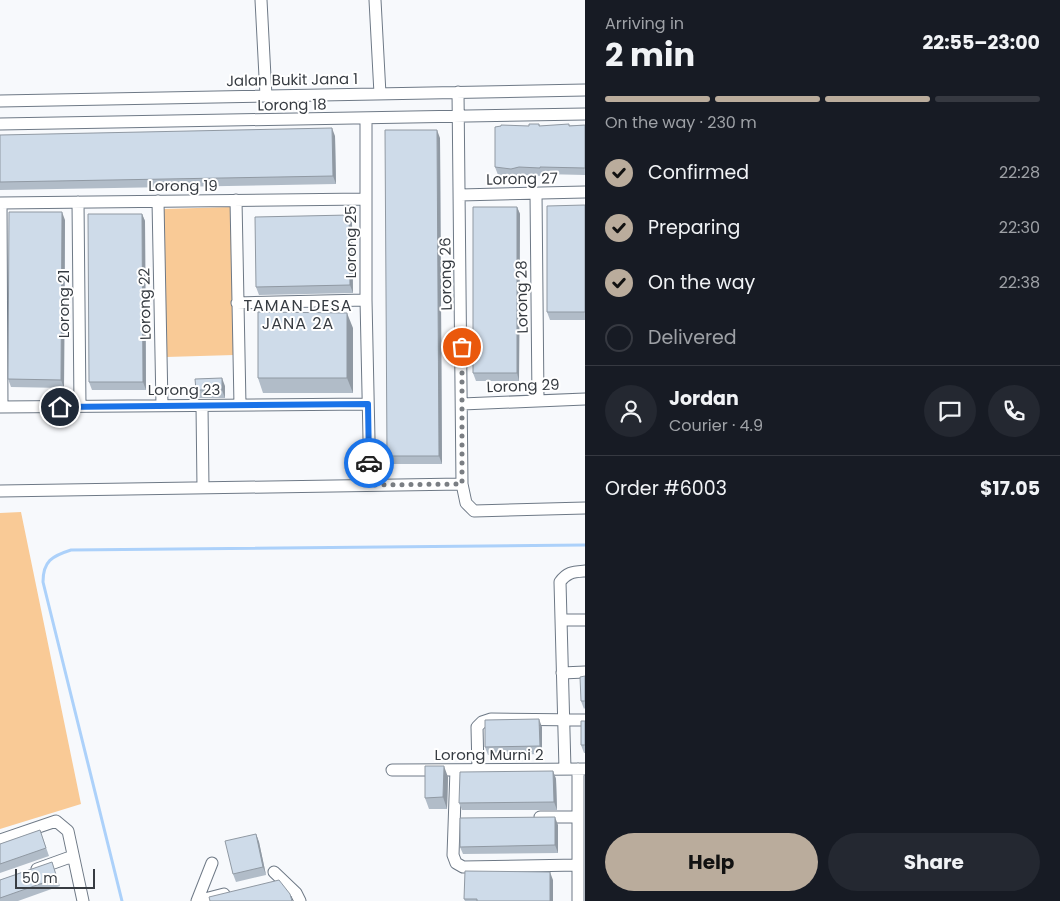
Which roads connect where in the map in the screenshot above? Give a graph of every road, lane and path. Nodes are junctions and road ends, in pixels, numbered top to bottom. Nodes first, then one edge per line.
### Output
1 (261, 0) edge
2 (375, 0) edge
3 (585, 90) edge
4 (458, 92) junction
5 (380, 94) junction
6 (266, 96) junction
7 (0, 101) edge
8 (585, 114) edge
9 (458, 116) junction
10 (366, 119) junction
11 (0, 124) edge
12 (585, 192) edge
13 (536, 193) junction
14 (460, 195) junction
15 (366, 198) junction
16 (236, 200) junction
17 (158, 201) junction
18 (78, 202) junction
19 (0, 203) edge
20 (366, 300) junction
21 (237, 303) junction
22 (585, 399) edge
23 (538, 400) junction
24 (368, 404) junction
25 (462, 404) junction
26 (162, 405) junction
27 (240, 405) junction
28 (80, 406) junction
29 (202, 406) junction
30 (1, 407) edge
31 (462, 484) junction
32 (370, 485) junction
33 (203, 488) junction
34 (0, 491) edge
35 (585, 508) edge
36 (585, 572) edge
37 (561, 620) junction
38 (585, 620) edge
39 (562, 672) junction
40 (585, 672) edge
41 (563, 720) junction
42 (585, 720) edge
43 (564, 769) junction
44 (582, 769) edge
45 (392, 770) dead end
46 (456, 770) junction
47 (478, 770) junction
48 (531, 817) edge
49 (578, 817) junction
50 (0, 840) edge
51 (73, 856) junction
52 (212, 863) dead end
53 (578, 865) junction
54 (28, 872) edge
55 (276, 879) edge
56 (235, 892) edge
57 (80, 900) edge
58 (197, 901) edge
59 (300, 901) edge
60 (578, 901) edge

1 - 6 street
2 - 5 street
3 - 4 street, Jalan Bukit Jana 1
4 - 5 street, Jalan Bukit Jana 1
4 - 9 street, Lorong 26
5 - 6 street, Jalan Bukit Jana 1
6 - 7 street, Jalan Bukit Jana 1
8 - 9 street, Lorong 18
9 - 10 street, Lorong 18
9 - 14 street, Lorong 26
10 - 11 street, Lorong 18
10 - 15 street, Lorong 25
12 - 13 street, Lorong 27
13 - 14 street, Lorong 27
13 - 23 street, Lorong 28
14 - 25 street, Lorong 26
15 - 16 street, Lorong 19
15 - 20 street, Lorong 25
16 - 17 street, Lorong 19
16 - 21 street
17 - 18 street, Lorong 19
17 - 26 street, Lorong 22
18 - 19 street, Lorong 19
18 - 28 street, Lorong 21
19 - 30 street
20 - 21 street
20 - 24 street, Lorong 25
21 - 27 street
22 - 23 street, Lorong 29
23 - 25 street, Lorong 29
24 - 27 street, Lorong 23
24 - 32 street, Lorong 25
25 - 31 street, Lorong 26
26 - 28 street, Lorong 23
26 - 29 street, Lorong 23
27 - 29 street, Lorong 23
28 - 30 street, Lorong 23
29 - 33 street
31 - 32 street
31 - 35 street, Lorong 26
32 - 33 street
33 - 34 street
36 - 37 street
37 - 38 street
37 - 39 street
39 - 40 street
39 - 41 street
41 - 42 street
41 - 43 street
41 - 47 street
43 - 44 street, Lorong Murni 2
43 - 47 street, Lorong Murni 2
44 - 49 street
45 - 46 street, Lorong Murni 2
46 - 47 street, Lorong Murni 2
46 - 53 street
48 - 49 street
49 - 53 street
50 - 51 street
51 - 54 street
51 - 57 street
52 - 58 street
53 - 60 street
55 - 59 street
56 - 58 street

